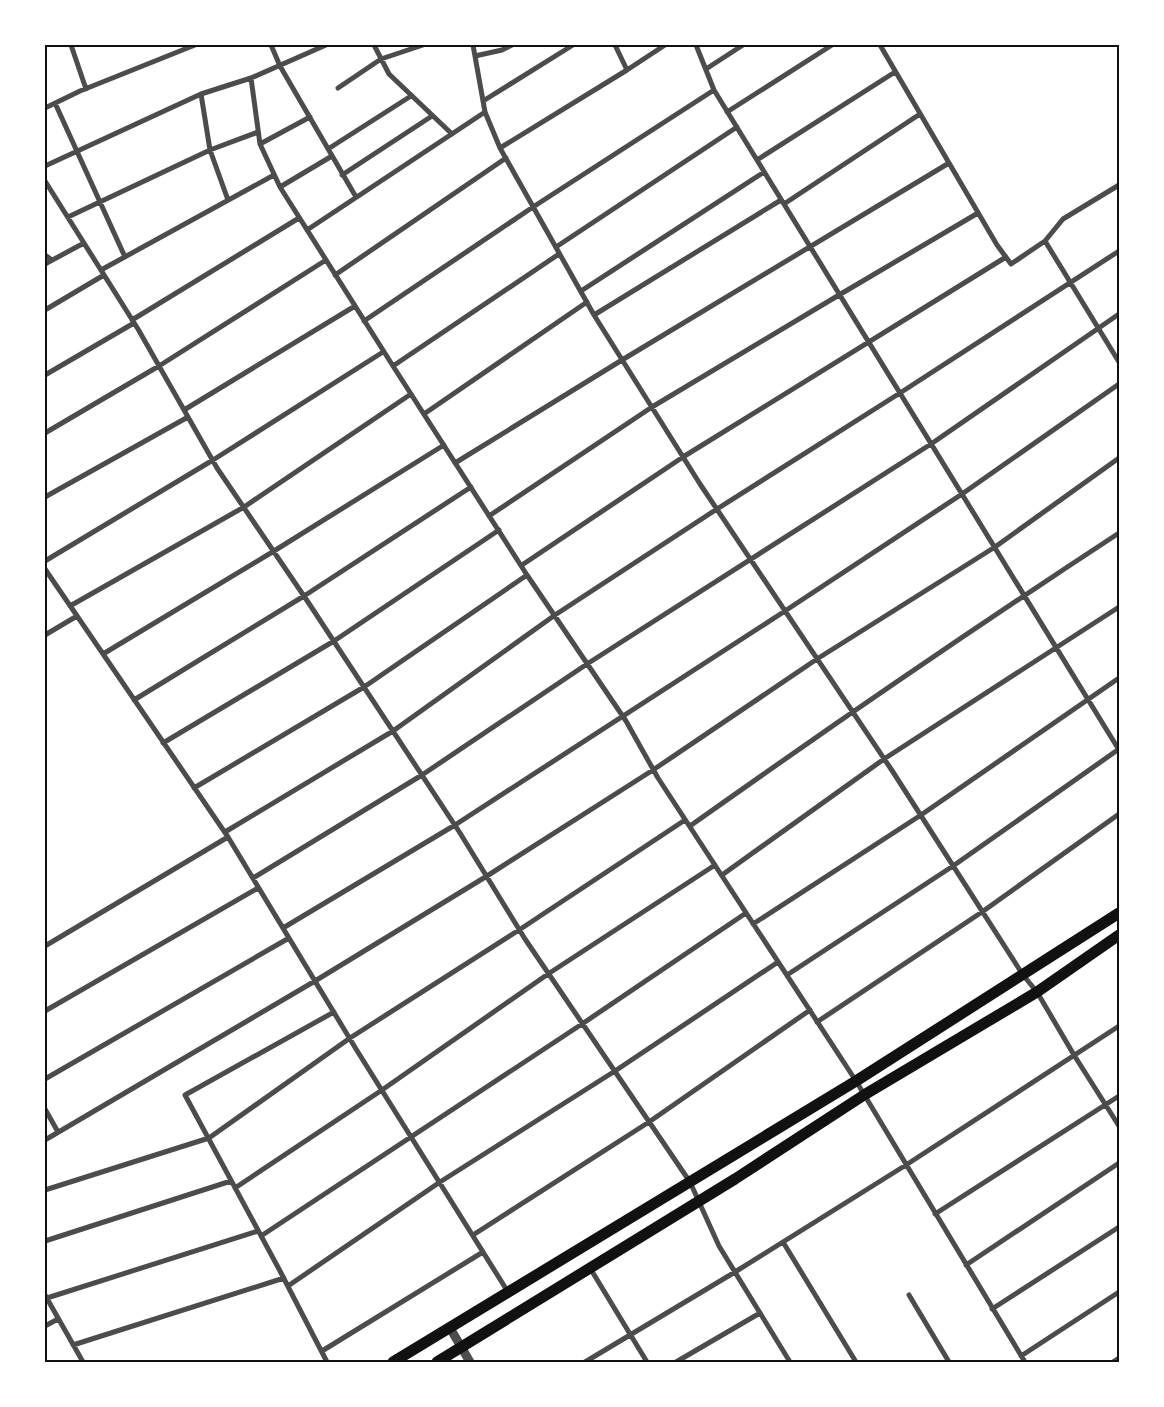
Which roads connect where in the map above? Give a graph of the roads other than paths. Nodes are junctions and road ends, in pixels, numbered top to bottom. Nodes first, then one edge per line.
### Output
1 (71, 45) edge
2 (195, 45) edge
3 (271, 45) edge
4 (326, 45) edge
5 (374, 45) edge
6 (423, 45) edge
7 (473, 45) edge
8 (512, 45) edge
9 (573, 45) edge
10 (615, 45) edge
11 (665, 45) edge
12 (696, 45) edge
13 (743, 45) edge
14 (832, 45) edge
15 (880, 45) edge
16 (475, 56) junction
17 (381, 59) junction
18 (280, 66) junction
19 (706, 69) junction
20 (627, 70) junction
21 (896, 72) junction
22 (251, 78) junction
23 (338, 88) dead end
24 (86, 89) junction
25 (714, 90) junction
26 (202, 94) junction
27 (411, 96) junction
28 (483, 101) junction
29 (55, 103) junction
30 (45, 108) edge
31 (485, 112) junction
32 (727, 112) junction
33 (920, 114) junction
34 (432, 116) junction
35 (310, 117) junction
36 (737, 127) junction
37 (258, 132) junction
38 (452, 134) junction
39 (260, 144) junction
40 (500, 148) junction
41 (328, 149) junction
42 (210, 150) junction
43 (77, 152) junction
44 (332, 156) junction
45 (506, 158) junction
46 (757, 160) junction
47 (949, 163) junction
48 (45, 166) edge
49 (764, 172) junction
50 (342, 174) junction
51 (274, 175) junction
52 (45, 181) edge
53 (1119, 185) edge
54 (280, 187) junction
55 (356, 198) junction
56 (228, 200) junction
57 (100, 202) junction
58 (782, 202) junction
59 (533, 206) junction
60 (978, 213) junction
61 (68, 218) junction
62 (299, 218) junction
63 (307, 230) junction
64 (1045, 241) junction
65 (84, 243) junction
66 (556, 247) junction
67 (810, 247) junction
68 (1119, 251) edge
69 (559, 254) junction
70 (45, 255) edge
71 (125, 257) junction
72 (1006, 257) junction
73 (52, 260) junction
74 (326, 260) junction
75 (45, 264) edge
76 (102, 272) junction
77 (336, 275) junction
78 (1070, 282) junction
79 (581, 291) junction
80 (839, 294) junction
81 (587, 302) junction
82 (355, 306) junction
83 (45, 310) edge
84 (1119, 314) edge
85 (594, 315) junction
86 (133, 321) junction
87 (364, 321) junction
88 (1098, 328) junction
89 (869, 342) junction
90 (383, 352) junction
91 (622, 360) junction
92 (1119, 362) edge
93 (159, 366) junction
94 (393, 366) junction
95 (45, 375) edge
96 (1119, 384) edge
97 (900, 393) junction
98 (410, 394) junction
99 (652, 408) junction
100 (184, 410) junction
101 (424, 414) junction
102 (188, 417) junction
103 (45, 434) edge
104 (931, 444) junction
105 (444, 445) junction
106 (683, 457) junction
107 (1119, 458) edge
108 (213, 460) junction
109 (455, 463) junction
110 (471, 487) junction
111 (962, 494) junction
112 (45, 497) edge
113 (244, 507) junction
114 (717, 509) junction
115 (490, 516) junction
116 (499, 530) junction
117 (1119, 533) edge
118 (995, 547) junction
119 (274, 551) junction
120 (750, 559) junction
121 (45, 561) edge
122 (522, 565) junction
123 (45, 569) edge
124 (528, 575) junction
125 (1024, 595) junction
126 (304, 596) junction
127 (70, 606) junction
128 (1119, 607) edge
129 (785, 611) junction
130 (555, 615) junction
131 (77, 616) junction
132 (45, 635) edge
133 (334, 641) junction
134 (1057, 649) junction
135 (103, 654) junction
136 (817, 659) junction
137 (587, 664) junction
138 (1119, 678) edge
139 (364, 687) junction
140 (134, 700) junction
141 (1088, 700) junction
142 (852, 711) junction
143 (622, 716) junction
144 (393, 731) junction
145 (163, 743) junction
146 (1119, 749) edge
147 (884, 760) junction
148 (653, 770) junction
149 (422, 775) junction
150 (194, 788) junction
151 (1119, 814) edge
152 (921, 816) junction
153 (686, 820) junction
154 (454, 824) junction
155 (690, 826) junction
156 (226, 835) junction
157 (715, 865) junction
158 (954, 866) junction
159 (722, 875) junction
160 (487, 876) junction
161 (253, 878) junction
162 (258, 888) junction
163 (982, 912) junction
164 (1119, 912) edge
165 (746, 913) junction
166 (753, 924) junction
167 (283, 928) junction
168 (519, 930) junction
169 (1119, 934) edge
170 (289, 938) junction
171 (45, 946) edge
172 (778, 962) junction
173 (548, 974) junction
174 (787, 975) junction
175 (1023, 975) junction
176 (315, 981) junction
177 (1037, 992) junction
178 (810, 1010) junction
179 (45, 1011) edge
180 (334, 1012) junction
181 (818, 1022) junction
182 (582, 1024) junction
183 (1119, 1026) edge
184 (350, 1038) junction
185 (1074, 1055) junction
186 (614, 1071) junction
187 (45, 1079) edge
188 (856, 1081) junction
189 (382, 1090) junction
190 (864, 1095) junction
191 (1119, 1096) edge
192 (1105, 1105) junction
193 (45, 1109) edge
194 (649, 1122) junction
195 (1119, 1126) edge
196 (58, 1132) junction
197 (411, 1136) junction
198 (208, 1138) junction
199 (45, 1140) edge
200 (1119, 1163) edge
201 (906, 1165) junction
202 (231, 1181) junction
203 (440, 1182) junction
204 (690, 1182) junction
205 (235, 1188) junction
206 (45, 1190) edge
207 (698, 1202) junction
208 (935, 1214) junction
209 (1119, 1227) edge
210 (260, 1233) junction
211 (473, 1235) junction
212 (45, 1241) edge
213 (782, 1242) junction
214 (484, 1252) junction
215 (966, 1265) junction
216 (590, 1268) junction
217 (735, 1272) junction
218 (284, 1278) junction
219 (288, 1286) junction
220 (508, 1292) junction
221 (1119, 1292) edge
222 (909, 1295) dead end
223 (46, 1297) edge
224 (992, 1309) junction
225 (760, 1313) junction
226 (58, 1319) junction
227 (45, 1326) edge
228 (450, 1328) junction
229 (630, 1335) junction
230 (73, 1345) junction
231 (461, 1348) junction
232 (322, 1351) junction
233 (1020, 1356) junction
234 (1119, 1358) edge
235 (82, 1362) edge
236 (328, 1362) edge
237 (394, 1362) edge
238 (437, 1362) edge
239 (470, 1362) edge
240 (585, 1362) edge
241 (647, 1362) edge
242 (676, 1362) edge
243 (790, 1362) edge
244 (856, 1362) edge
245 (949, 1362) edge
246 (1025, 1362) edge
247 (1113, 1362) edge

1 - 24 street
2 - 24 street
3 - 18 street
4 - 18 street
5 - 17 street
6 - 17 street
7 - 16 street
8 - 16 street
9 - 28 street
10 - 20 street
11 - 20 street
12 - 19 street
13 - 19 street
14 - 32 street
15 - 21 street
16 - 28 street
17 - 23 street
17 - 27 street
18 - 22 street
18 - 35 street
19 - 25 street
20 - 40 street
21 - 33 street
21 - 46 street
22 - 26 street
22 - 37 street
24 - 29 street
25 - 32 street
25 - 59 street
26 - 42 street
26 - 43 street
27 - 34 street
27 - 41 street
28 - 31 street
29 - 30 street
29 - 43 street
31 - 38 street
31 - 40 street
32 - 36 street
33 - 47 street
33 - 58 street
34 - 38 street
34 - 50 street
35 - 39 street
35 - 41 street
36 - 46 street
36 - 66 street
37 - 39 street
37 - 42 street
38 - 55 street
39 - 51 street
40 - 45 street
41 - 44 street
42 - 56 street
42 - 57 street
43 - 48 street
43 - 57 street
44 - 50 street
44 - 54 street
45 - 59 street
45 - 77 street
46 - 49 street
47 - 60 street
47 - 67 street
49 - 58 street
49 - 79 street
50 - 55 street
51 - 54 street
51 - 56 street
52 - 61 street
53 - 64 street
54 - 62 street
55 - 63 street
56 - 71 street
57 - 61 street
57 - 71 street
58 - 67 street
58 - 85 street
59 - 66 street
59 - 87 street
60 - 72 street
60 - 80 street
61 - 65 street
62 - 63 street
62 - 86 street
63 - 74 street
64 - 72 street
64 - 78 street
65 - 73 street
65 - 76 street
66 - 69 street
67 - 80 street
67 - 91 street
68 - 78 street
69 - 79 street
69 - 94 street
70 - 73 street
71 - 76 street
72 - 89 street
73 - 75 street
74 - 77 street
74 - 93 street
76 - 83 street
76 - 86 street
77 - 82 street
78 - 88 street
78 - 97 street
79 - 81 street
80 - 89 street
80 - 99 street
81 - 85 street
81 - 101 street
82 - 87 street
82 - 100 street
84 - 88 street
85 - 91 street
86 - 93 street
86 - 95 street
87 - 90 street
88 - 92 street
88 - 104 street
89 - 97 street
89 - 106 street
90 - 94 street
90 - 108 street
91 - 99 street
91 - 109 street
93 - 100 street
93 - 103 street
94 - 98 street
96 - 111 street
97 - 104 street
97 - 114 street
98 - 101 street
98 - 113 street
99 - 106 street
99 - 115 street
100 - 102 street
101 - 105 street
102 - 108 street
102 - 112 street
104 - 111 street
104 - 120 street
105 - 109 street
105 - 119 street
106 - 114 street
106 - 122 street
107 - 118 street
108 - 113 street
108 - 121 street
109 - 110 street
110 - 115 street
110 - 126 street
111 - 118 street
111 - 129 street
113 - 119 street
113 - 127 street
114 - 120 street
114 - 130 street
115 - 116 street
116 - 122 street
116 - 133 street
117 - 125 street
118 - 125 street
118 - 136 street
119 - 126 street
119 - 135 street
120 - 129 street
120 - 137 street
122 - 124 street
123 - 127 street
124 - 130 street
124 - 139 street
125 - 134 street
125 - 142 street
126 - 133 street
126 - 140 street
127 - 131 street
128 - 134 street
129 - 136 street
129 - 143 street
130 - 137 street
130 - 144 street
131 - 132 street
131 - 135 street
133 - 139 street
133 - 145 street
134 - 141 street
134 - 147 street
135 - 140 street
136 - 142 street
136 - 148 street
137 - 143 street
137 - 149 street
138 - 141 street
139 - 144 street
139 - 150 street
140 - 145 street
141 - 146 street
141 - 152 street
142 - 147 street
142 - 155 street
143 - 148 street
143 - 154 street
144 - 149 street
144 - 156 street
145 - 150 street
146 - 158 street
147 - 152 street
147 - 159 street
148 - 153 street
148 - 160 street
149 - 154 street
149 - 161 street
150 - 156 street
151 - 163 street
152 - 158 street
152 - 166 street
153 - 155 street
153 - 168 street
154 - 160 street
154 - 167 street
155 - 157 street
156 - 161 street
156 - 171 street
157 - 159 street
157 - 173 street
158 - 163 street
158 - 174 street
159 - 165 street
160 - 168 street
160 - 176 street
161 - 162 street
162 - 167 street
162 - 179 street
163 - 175 street
163 - 181 street
164 - 175 main road
165 - 166 street
165 - 182 street
166 - 172 street
167 - 170 street
168 - 173 street
168 - 184 street
169 - 177 main road
170 - 176 street
170 - 187 street
172 - 174 street
172 - 186 street
173 - 182 street
173 - 189 street
174 - 178 street
175 - 177 street
175 - 188 main road
176 - 180 street
176 - 196 street
177 - 185 street
177 - 190 main road
178 - 181 street
178 - 194 street
180 - 184 street
180 - 198 street
181 - 188 street
182 - 186 street
182 - 197 street
183 - 185 street
184 - 189 street
184 - 198 street
185 - 192 street
185 - 201 street
186 - 194 street
186 - 203 street
188 - 190 street
188 - 204 main road
189 - 197 street
189 - 205 street
190 - 201 street
190 - 207 main road
191 - 192 street
192 - 195 street
192 - 208 street
193 - 196 street
194 - 204 street
194 - 211 street
196 - 199 street
197 - 203 street
197 - 210 street
198 - 202 street
198 - 206 street
200 - 215 street
201 - 208 street
201 - 213 street
202 - 205 street
202 - 212 street
203 - 211 street
203 - 219 street
204 - 207 street
204 - 220 main road
205 - 210 street
207 - 216 main road
207 - 217 street
208 - 215 street
209 - 224 street
210 - 218 street
210 - 223 street
211 - 214 street
213 - 217 street
213 - 244 street
214 - 220 street
214 - 232 street
215 - 224 street
216 - 229 street
216 - 231 main road
217 - 225 street
217 - 229 street
218 - 219 street
218 - 230 street
219 - 232 street
220 - 228 main road
221 - 233 street
222 - 245 street
223 - 226 street
224 - 233 street
225 - 242 street
225 - 243 street
226 - 227 street
226 - 230 street
228 - 231 street
228 - 237 main road
229 - 240 street
229 - 241 street
230 - 235 street
231 - 238 main road
231 - 239 street
232 - 236 street
233 - 246 street
234 - 247 street

